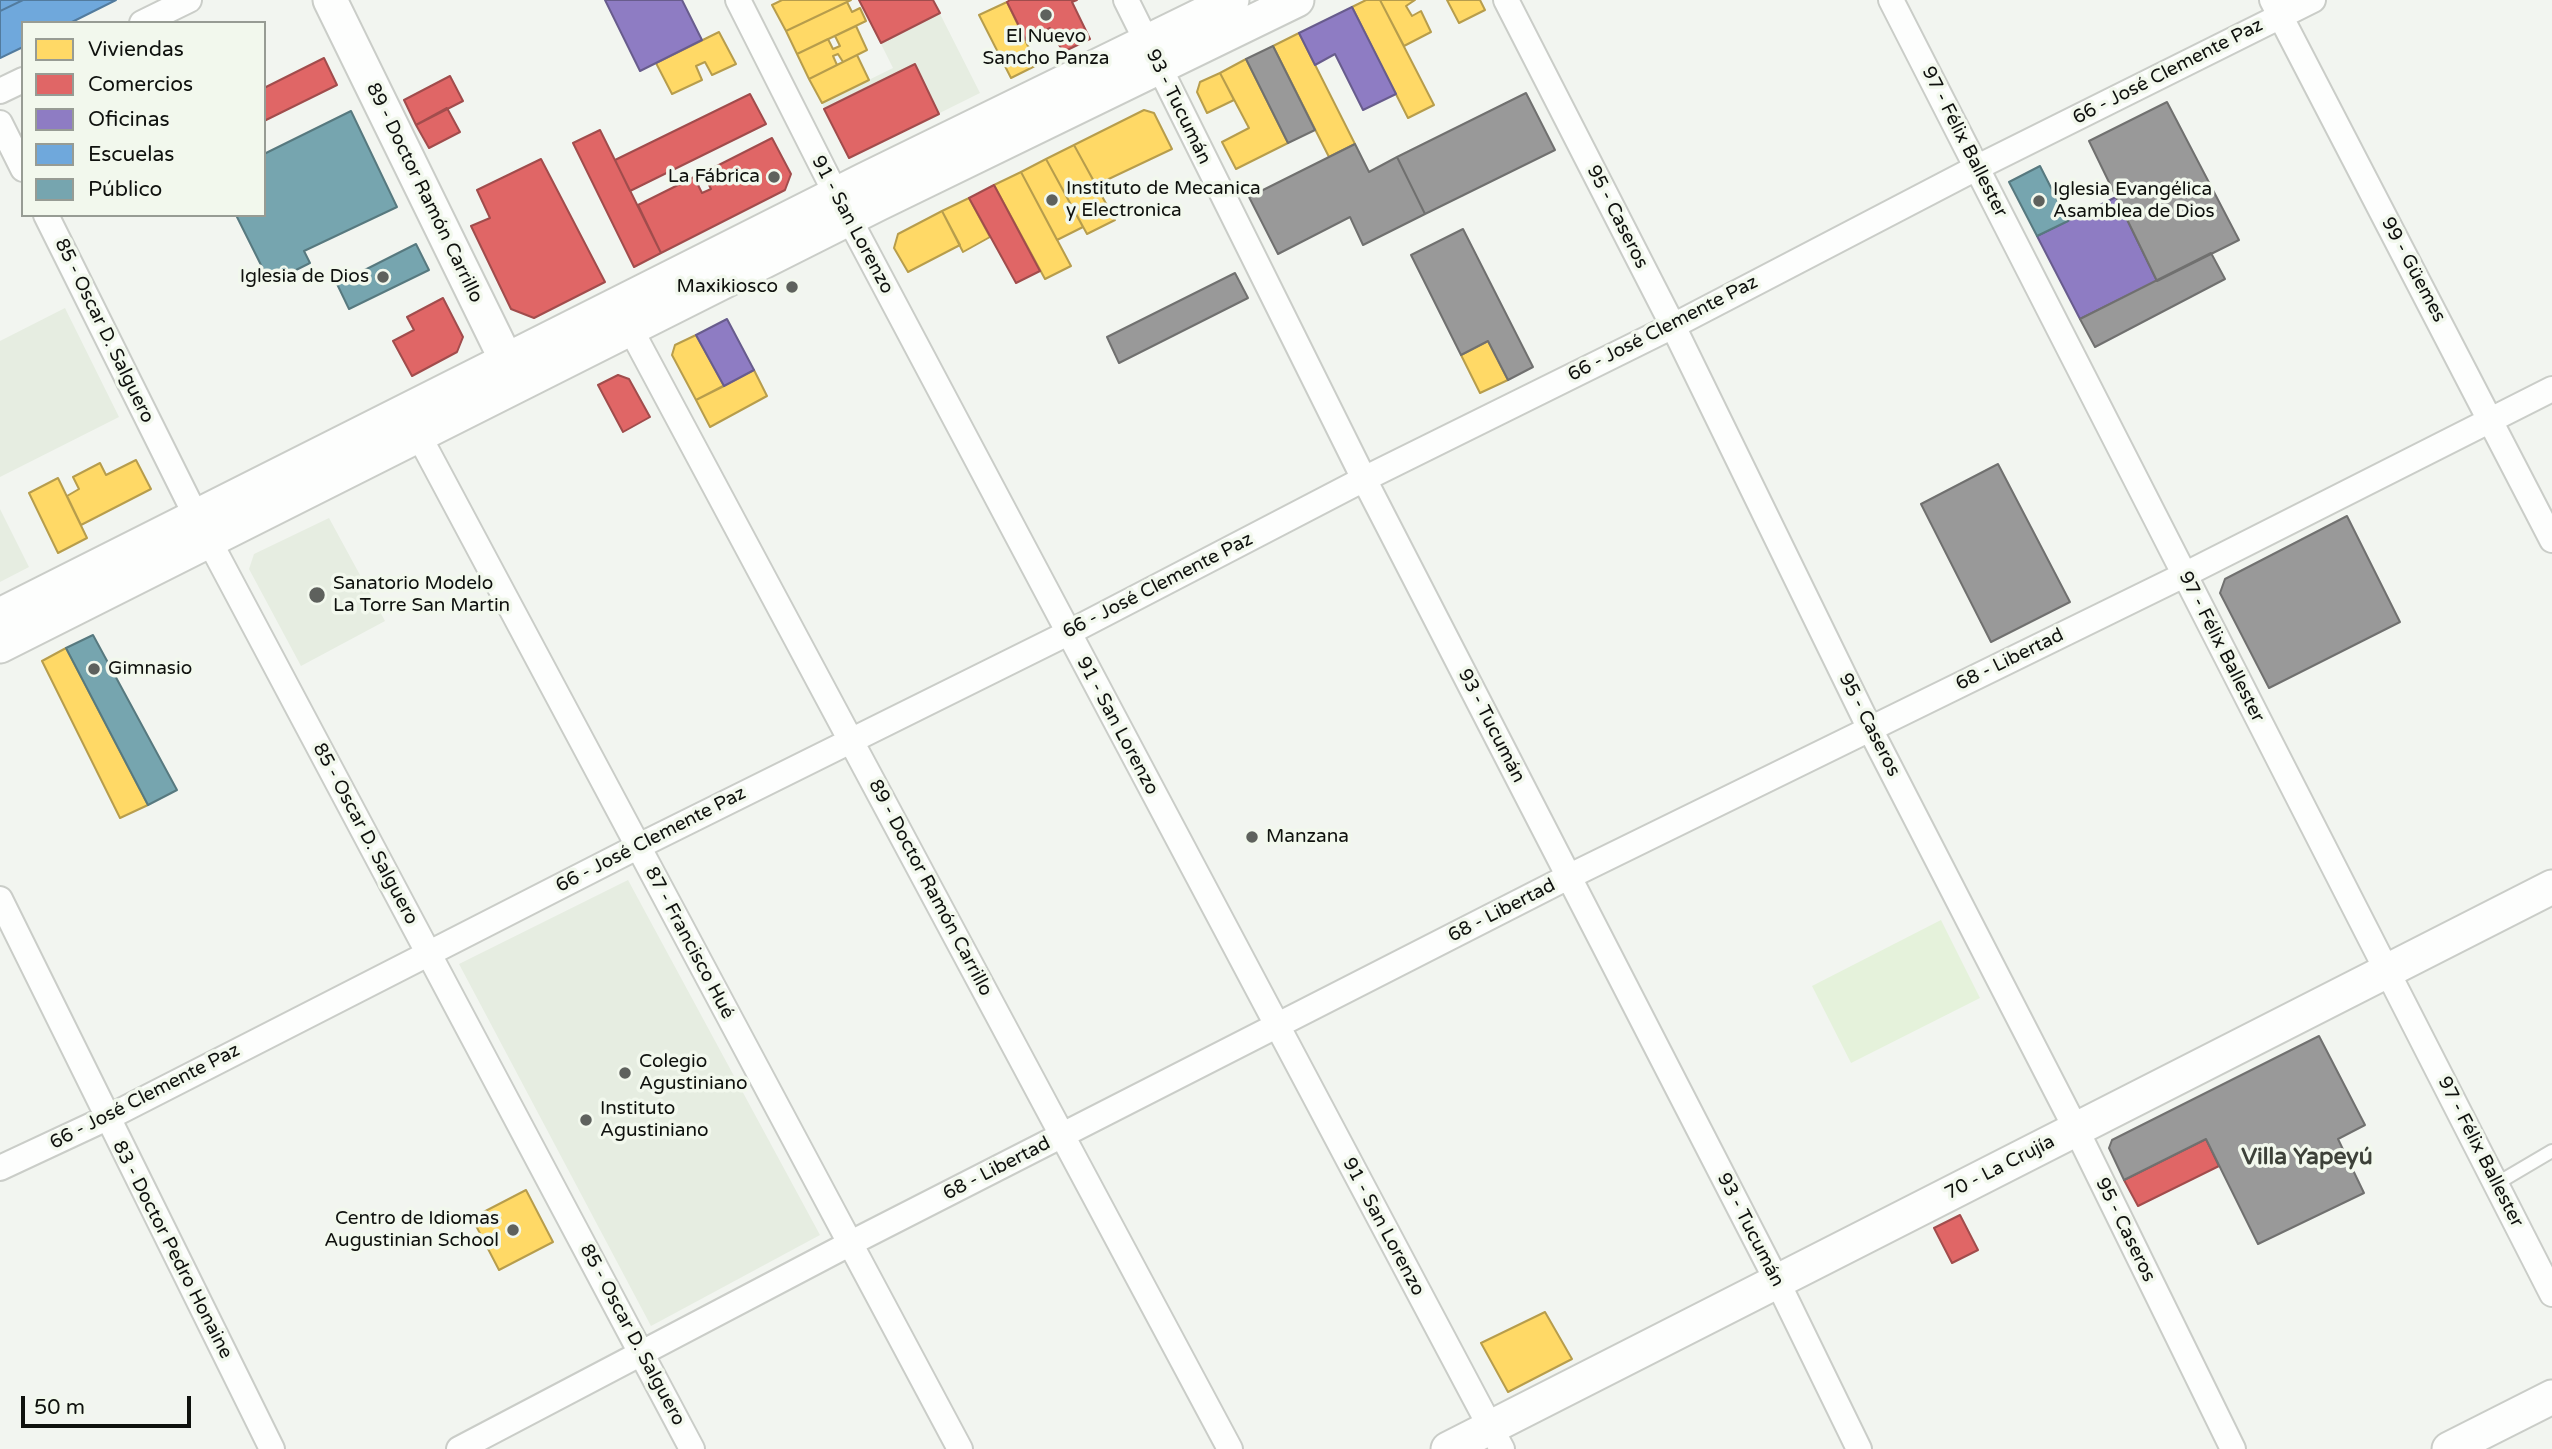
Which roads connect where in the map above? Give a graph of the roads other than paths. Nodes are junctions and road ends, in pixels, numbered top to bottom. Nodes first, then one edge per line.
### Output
1 (189, 0) edge
2 (330, 0) edge
3 (738, 0) edge
4 (1126, 0) edge
5 (1232, 0) edge
6 (1297, 0) edge
7 (1506, 0) edge
8 (1891, 0) edge
9 (2313, 0) edge
10 (2276, 8) edge
11 (146, 21) edge
12 (1152, 53) junction
13 (21, 81) edge
14 (0, 92) edge
15 (0, 123) edge
16 (21, 165) edge
17 (1978, 167) junction
18 (843, 206) junction
19 (47, 217) edge
20 (1673, 326) junction
21 (630, 328) junction
22 (512, 373) junction
23 (2552, 389) edge
24 (2491, 419) junction
25 (419, 436) junction
26 (1364, 479) junction
27 (203, 529) junction
28 (2552, 540) edge
29 (2184, 575) junction
30 (0, 615) edge
31 (1068, 633) junction
32 (0, 646) edge
33 (1870, 729) junction
34 (851, 739) junction
35 (637, 847) junction
36 (1568, 877) junction
37 (2552, 887) edge
38 (0, 899) edge
39 (429, 953) junction
40 (2388, 970) junction
41 (1277, 1027) junction
42 (107, 1118) junction
43 (2076, 1129) junction
44 (1062, 1136) junction
45 (2552, 1151) edge
46 (0, 1168) edge
47 (2496, 1184) junction
48 (851, 1243) junction
49 (1777, 1281) junction
50 (2552, 1294) edge
51 (642, 1354) junction
52 (2552, 1396) edge
53 (1496, 1438) edge
54 (272, 1449) edge
55 (459, 1449) edge
56 (692, 1449) edge
57 (960, 1449) edge
58 (1230, 1449) edge
59 (1447, 1449) edge
60 (1859, 1449) edge
61 (2232, 1449) edge
62 (2449, 1449) edge

1 - 11 street
2 - 22 main road, 89 - Doctor Ramón Carrillo
3 - 18 street, 91 - San Lorenzo
4 - 12 street, 93 - Tucumán
5 - 12 main road
6 - 12 main road
7 - 20 street, 95 - Caseros
8 - 17 street, 97 - Félix Ballester
9 - 10 street, 66 - José Clemente Paz
10 - 17 street, 66 - José Clemente Paz
10 - 24 street, 99 - Güemes
12 - 18 main road
12 - 26 street, 93 - Tucumán
13 - 14 street
15 - 16 street
17 - 20 street, 66 - José Clemente Paz
17 - 29 street, 97 - Félix Ballester
18 - 21 main road
18 - 22 main road
18 - 31 street, 91 - San Lorenzo
19 - 27 street, 85 - Oscar D. Salguero
20 - 26 street, 66 - José Clemente Paz
20 - 33 street, 95 - Caseros
21 - 22 main road
21 - 34 street, 89 - Doctor Ramón Carrillo
22 - 25 main road
22 - 27 main road
23 - 24 street, 68 - Libertad
24 - 28 street, 99 - Güemes
24 - 29 street, 68 - Libertad
25 - 27 main road
25 - 35 street, 87 - Francisco Hué
26 - 31 street, 66 - José Clemente Paz
26 - 36 street, 93 - Tucumán
27 - 30 main road
27 - 32 main road
27 - 39 street, 85 - Oscar D. Salguero
29 - 33 street, 68 - Libertad
29 - 40 street, 97 - Félix Ballester
31 - 34 street, 66 - José Clemente Paz
31 - 41 street, 91 - San Lorenzo
33 - 36 street, 68 - Libertad
33 - 43 street, 95 - Caseros
34 - 35 street, 66 - José Clemente Paz
34 - 44 street, 89 - Doctor Ramón Carrillo
35 - 39 street, 66 - José Clemente Paz
35 - 48 street, 87 - Francisco Hué
36 - 41 street, 68 - Libertad
36 - 49 street, 93 - Tucumán
37 - 40 main road, 70 - La Crujía
38 - 42 street, 83 - Doctor Pedro Honaine
39 - 42 street, 66 - José Clemente Paz
39 - 51 street, 85 - Oscar D. Salguero
40 - 43 main road, 70 - La Crujía
40 - 47 street, 97 - Félix Ballester
41 - 44 street, 68 - Libertad
41 - 53 street, 91 - San Lorenzo
42 - 46 street, 66 - José Clemente Paz
42 - 54 street, 83 - Doctor Pedro Honaine
43 - 49 main road, 70 - La Crujía
43 - 61 street, 95 - Caseros
44 - 48 street, 68 - Libertad
44 - 58 street, 89 - Doctor Ramón Carrillo
45 - 47 lane
47 - 50 street, 97 - Félix Ballester
48 - 51 street, 68 - Libertad
48 - 57 street, 87 - Francisco Hué
49 - 53 main road, 70 - La Crujía
49 - 60 street, 93 - Tucumán
51 - 55 street, 68 - Libertad
51 - 56 street, 85 - Oscar D. Salguero
52 - 62 main road
53 - 59 main road, 70 - La Crujía

